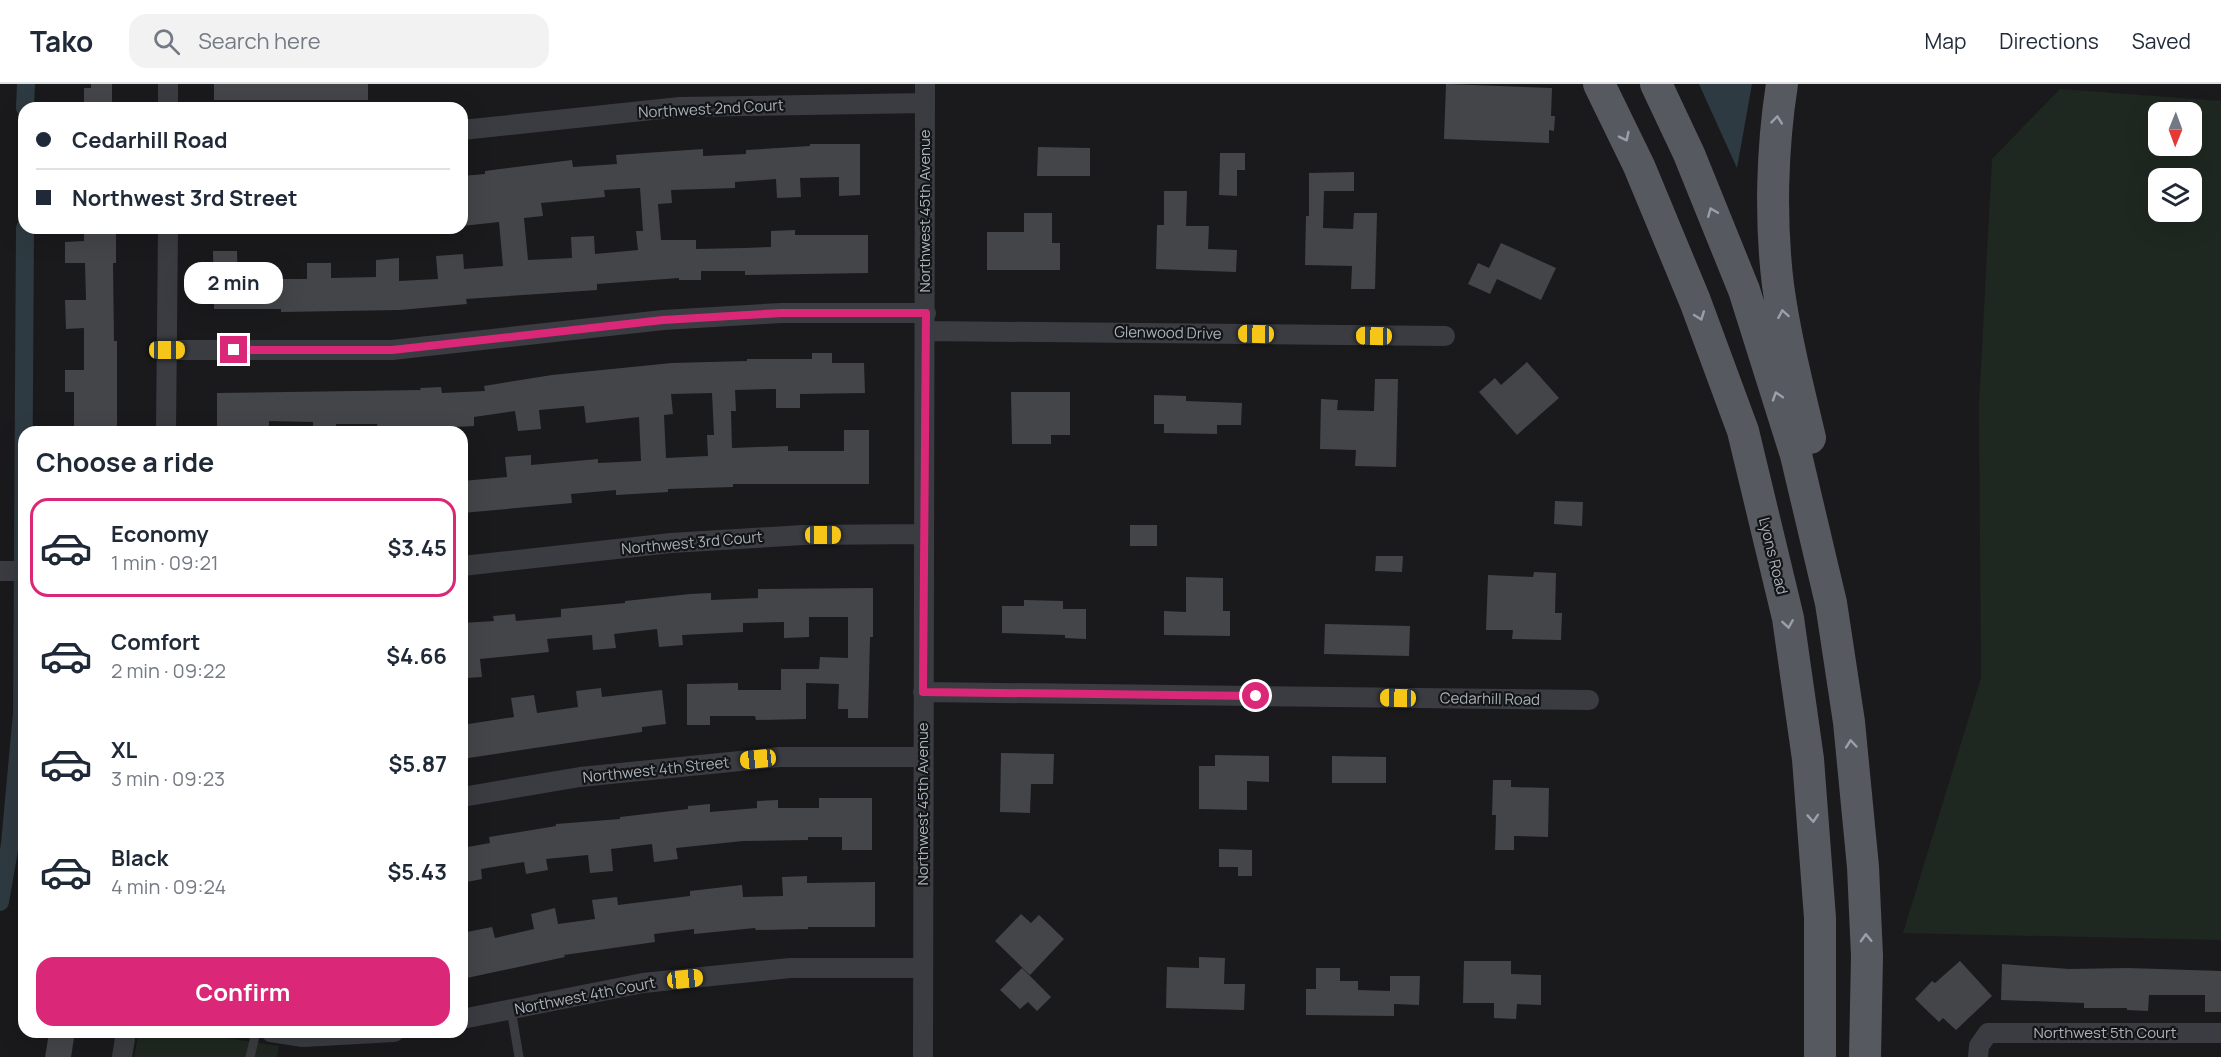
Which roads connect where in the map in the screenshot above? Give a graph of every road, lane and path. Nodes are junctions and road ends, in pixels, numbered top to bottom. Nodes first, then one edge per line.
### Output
1 (168, 84) edge
2 (1599, 84) edge
3 (1656, 84) edge
4 (1782, 84) edge
5 (925, 93) edge
6 (168, 102) edge
7 (468, 129) edge
8 (168, 234) edge
9 (926, 322) junction
10 (1445, 336) dead end
11 (167, 350) junction
12 (166, 426) edge
13 (924, 534) junction
14 (468, 565) edge
15 (0, 571) edge
16 (18, 571) edge
17 (923, 692) junction
18 (1846, 698) junction
19 (1588, 700) dead end
20 (923, 757) junction
21 (468, 796) edge
22 (923, 968) junction
23 (511, 1009) junction
24 (468, 1018) edge
25 (2221, 1033) edge
26 (125, 1038) edge
27 (255, 1038) edge
28 (122, 1057) edge
29 (250, 1057) edge
30 (519, 1057) edge
31 (924, 1057) edge
32 (940, 1057) edge
33 (1820, 1057) edge
34 (1865, 1057) edge
35 (1978, 1057) edge

1 - 6 street
2 -> 33 main road, Lyons Road
18 -> 3 main road
18 -> 4 main road
5 - 7 street, Northwest 2nd Court
5 - 9 street, Northwest 45th Avenue
8 - 11 street
9 - 10 street, Glenwood Drive
9 - 11 street, Glenwood Drive
9 - 13 street, Northwest 45th Avenue
11 - 12 street
13 - 14 street, Northwest 3rd Court
13 - 17 street, Northwest 45th Avenue
15 - 16 street
17 - 19 street, Cedarhill Road
17 - 20 street, Northwest 45th Avenue
34 -> 18 main road
20 - 21 street, Northwest 4th Street
20 - 22 street, Northwest 45th Avenue
22 - 23 street, Northwest 4th Court
22 - 31 street, Northwest 45th Avenue
23 - 24 street, Northwest 4th Court
23 - 30 lane
25 - 35 street, Northwest 5th Court
26 - 28 street
27 - 29 lane
31 - 32 street

